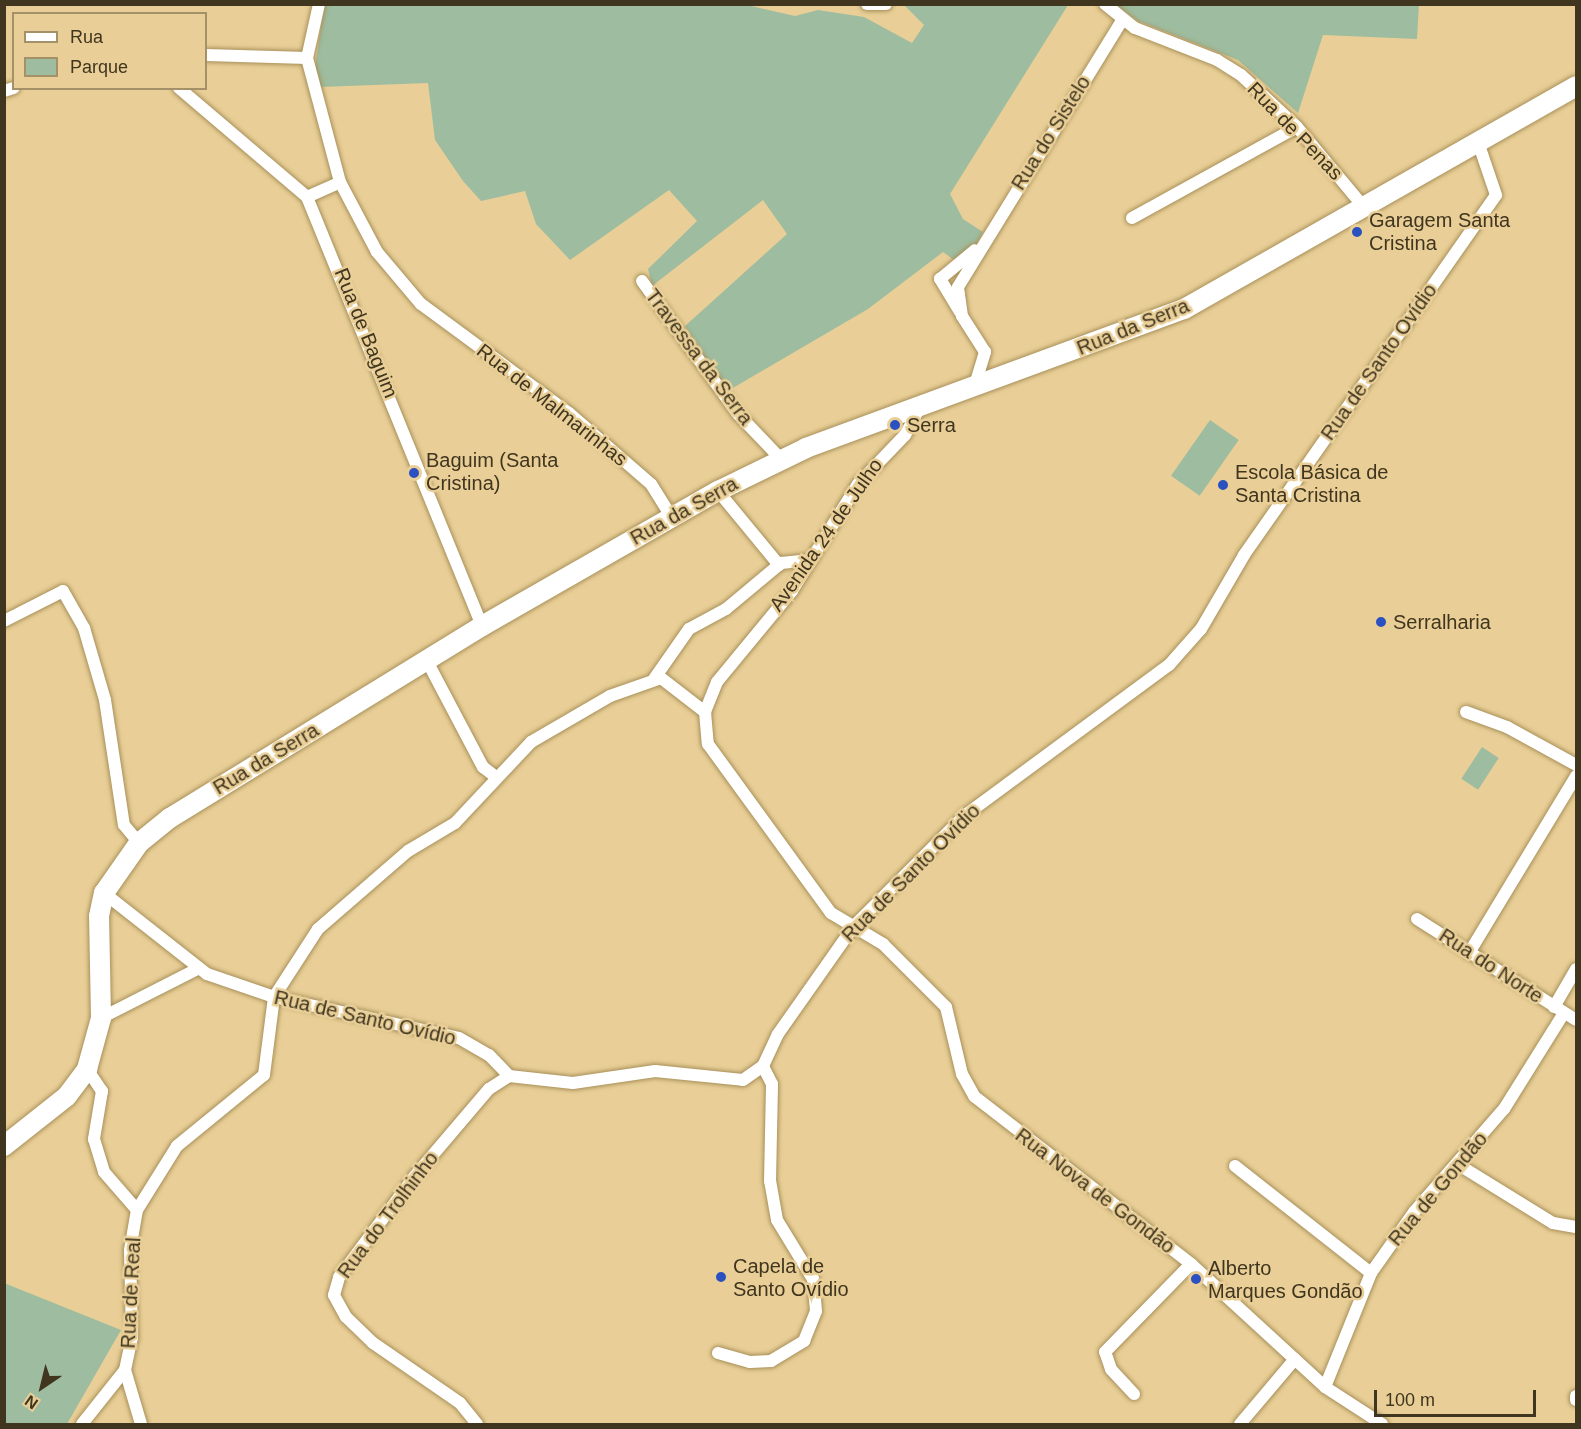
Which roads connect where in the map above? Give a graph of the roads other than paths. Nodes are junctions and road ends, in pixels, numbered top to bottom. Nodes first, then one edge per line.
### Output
1 (319, 4) edge
2 (867, 4) edge
3 (886, 4) edge
4 (1105, 4) edge
5 (1122, 20) junction
6 (207, 55) edge
7 (307, 58) junction
8 (1576, 86) edge
9 (180, 90) edge
10 (1297, 127) junction
11 (1478, 142) junction
12 (340, 182) junction
13 (307, 197) junction
14 (1364, 207) junction
15 (1132, 218) dead end
16 (981, 246) junction
17 (642, 280) dead end
18 (962, 316) junction
19 (974, 388) junction
20 (920, 407) junction
21 (781, 459) junction
22 (718, 491) junction
23 (671, 516) junction
24 (808, 560) junction
25 (779, 565) junction
26 (4, 621) edge
27 (482, 626) junction
28 (427, 661) junction
29 (654, 679) junction
30 (705, 712) junction
31 (1466, 712) dead end
32 (1576, 765) edge
33 (1576, 776) edge
34 (496, 777) junction
35 (139, 843) junction
36 (105, 893) junction
37 (1418, 919) dead end
38 (854, 926) junction
39 (1469, 953) junction
40 (199, 968) junction
41 (1576, 969) edge
42 (274, 997) junction
43 (1559, 1010) junction
44 (102, 1018) junction
45 (1576, 1020) edge
46 (763, 1066) junction
47 (87, 1069) junction
48 (509, 1076) junction
49 (6, 1142) edge
50 (1459, 1165) junction
51 (1235, 1166) dead end
52 (137, 1210) junction
53 (1576, 1227) edge
54 (1191, 1264) junction
55 (1371, 1273) junction
56 (718, 1353) dead end
57 (1295, 1359) junction
58 (125, 1370) junction
59 (1325, 1387) junction
60 (1134, 1394) dead end
61 (82, 1425) edge
62 (141, 1425) edge
63 (477, 1425) edge
64 (1240, 1425) edge
65 (1382, 1425) edge

1 - 7 street
2 - 3 street
4 - 5 street
5 - 10 street, Rua de Penas
5 - 16 street, Rua do Sistelo
6 - 7 street
7 - 12 street, Rua de Malmarinhas
8 - 11 main road, Rua da Serra
9 - 13 street, Rua de Baguim
10 - 14 street, Rua de Penas
10 - 15 street
11 - 14 main road, Rua da Serra
11 - 38 street, Rua de Santo Ovídio
12 - 13 street
12 - 23 street, Rua de Malmarinhas
13 - 27 street, Rua de Baguim
14 - 19 main road, Rua da Serra
16 - 18 street, Rua do Sistelo
16 - 18 street, Rua do Sistelo
17 - 21 street, Travessa da Serra
18 - 19 street, Rua do Sistelo
19 - 20 main road, Rua da Serra
20 - 21 main road, Rua da Serra
20 - 24 street, Avenida 24 de Julho
21 - 22 main road, Rua da Serra
22 - 23 main road, Rua da Serra
22 - 25 street
23 - 27 main road, Rua da Serra
24 - 25 street
24 - 30 street, Avenida 24 de Julho
25 - 29 street
26 - 35 street
27 - 28 main road, Rua da Serra
28 - 34 street
28 - 35 main road, Rua da Serra
29 - 30 street
29 - 34 street
30 - 38 street, Avenida 24 de Julho
31 - 32 street
33 - 39 street
34 - 42 street
35 - 36 main road, Rua da Serra
36 - 40 street, Rua de Santo Ovídio
36 - 44 main road, Rua da Serra
37 - 39 street, Rua do Norte
38 - 46 street, Rua de Santo Ovídio
38 - 54 street, Rua Nova de Gondão
39 - 43 street, Rua do Norte
40 - 42 street, Rua de Santo Ovídio
40 - 44 street
41 - 43 street, Rua de Gondão
42 - 48 street, Rua de Santo Ovídio
42 - 52 street, Rua de Real
43 - 45 street
43 - 50 street, Rua de Gondão
44 - 47 main road, Rua da Serra
46 - 48 street
46 - 56 street
47 - 49 main road, Rua da Serra
47 - 52 street
48 - 63 street, Rua do Trolhinho
50 - 53 street
50 - 55 street, Rua de Gondão
51 - 55 street
52 - 58 street, Rua de Real
54 - 57 street, Rua Nova de Gondão
54 - 60 street
55 - 59 street, Rua de Gondão
57 - 59 street, Rua Nova de Gondão
57 - 64 street
58 - 61 street
58 - 62 street, Rua de Real
59 - 65 street, Rua Nova de Gondão

